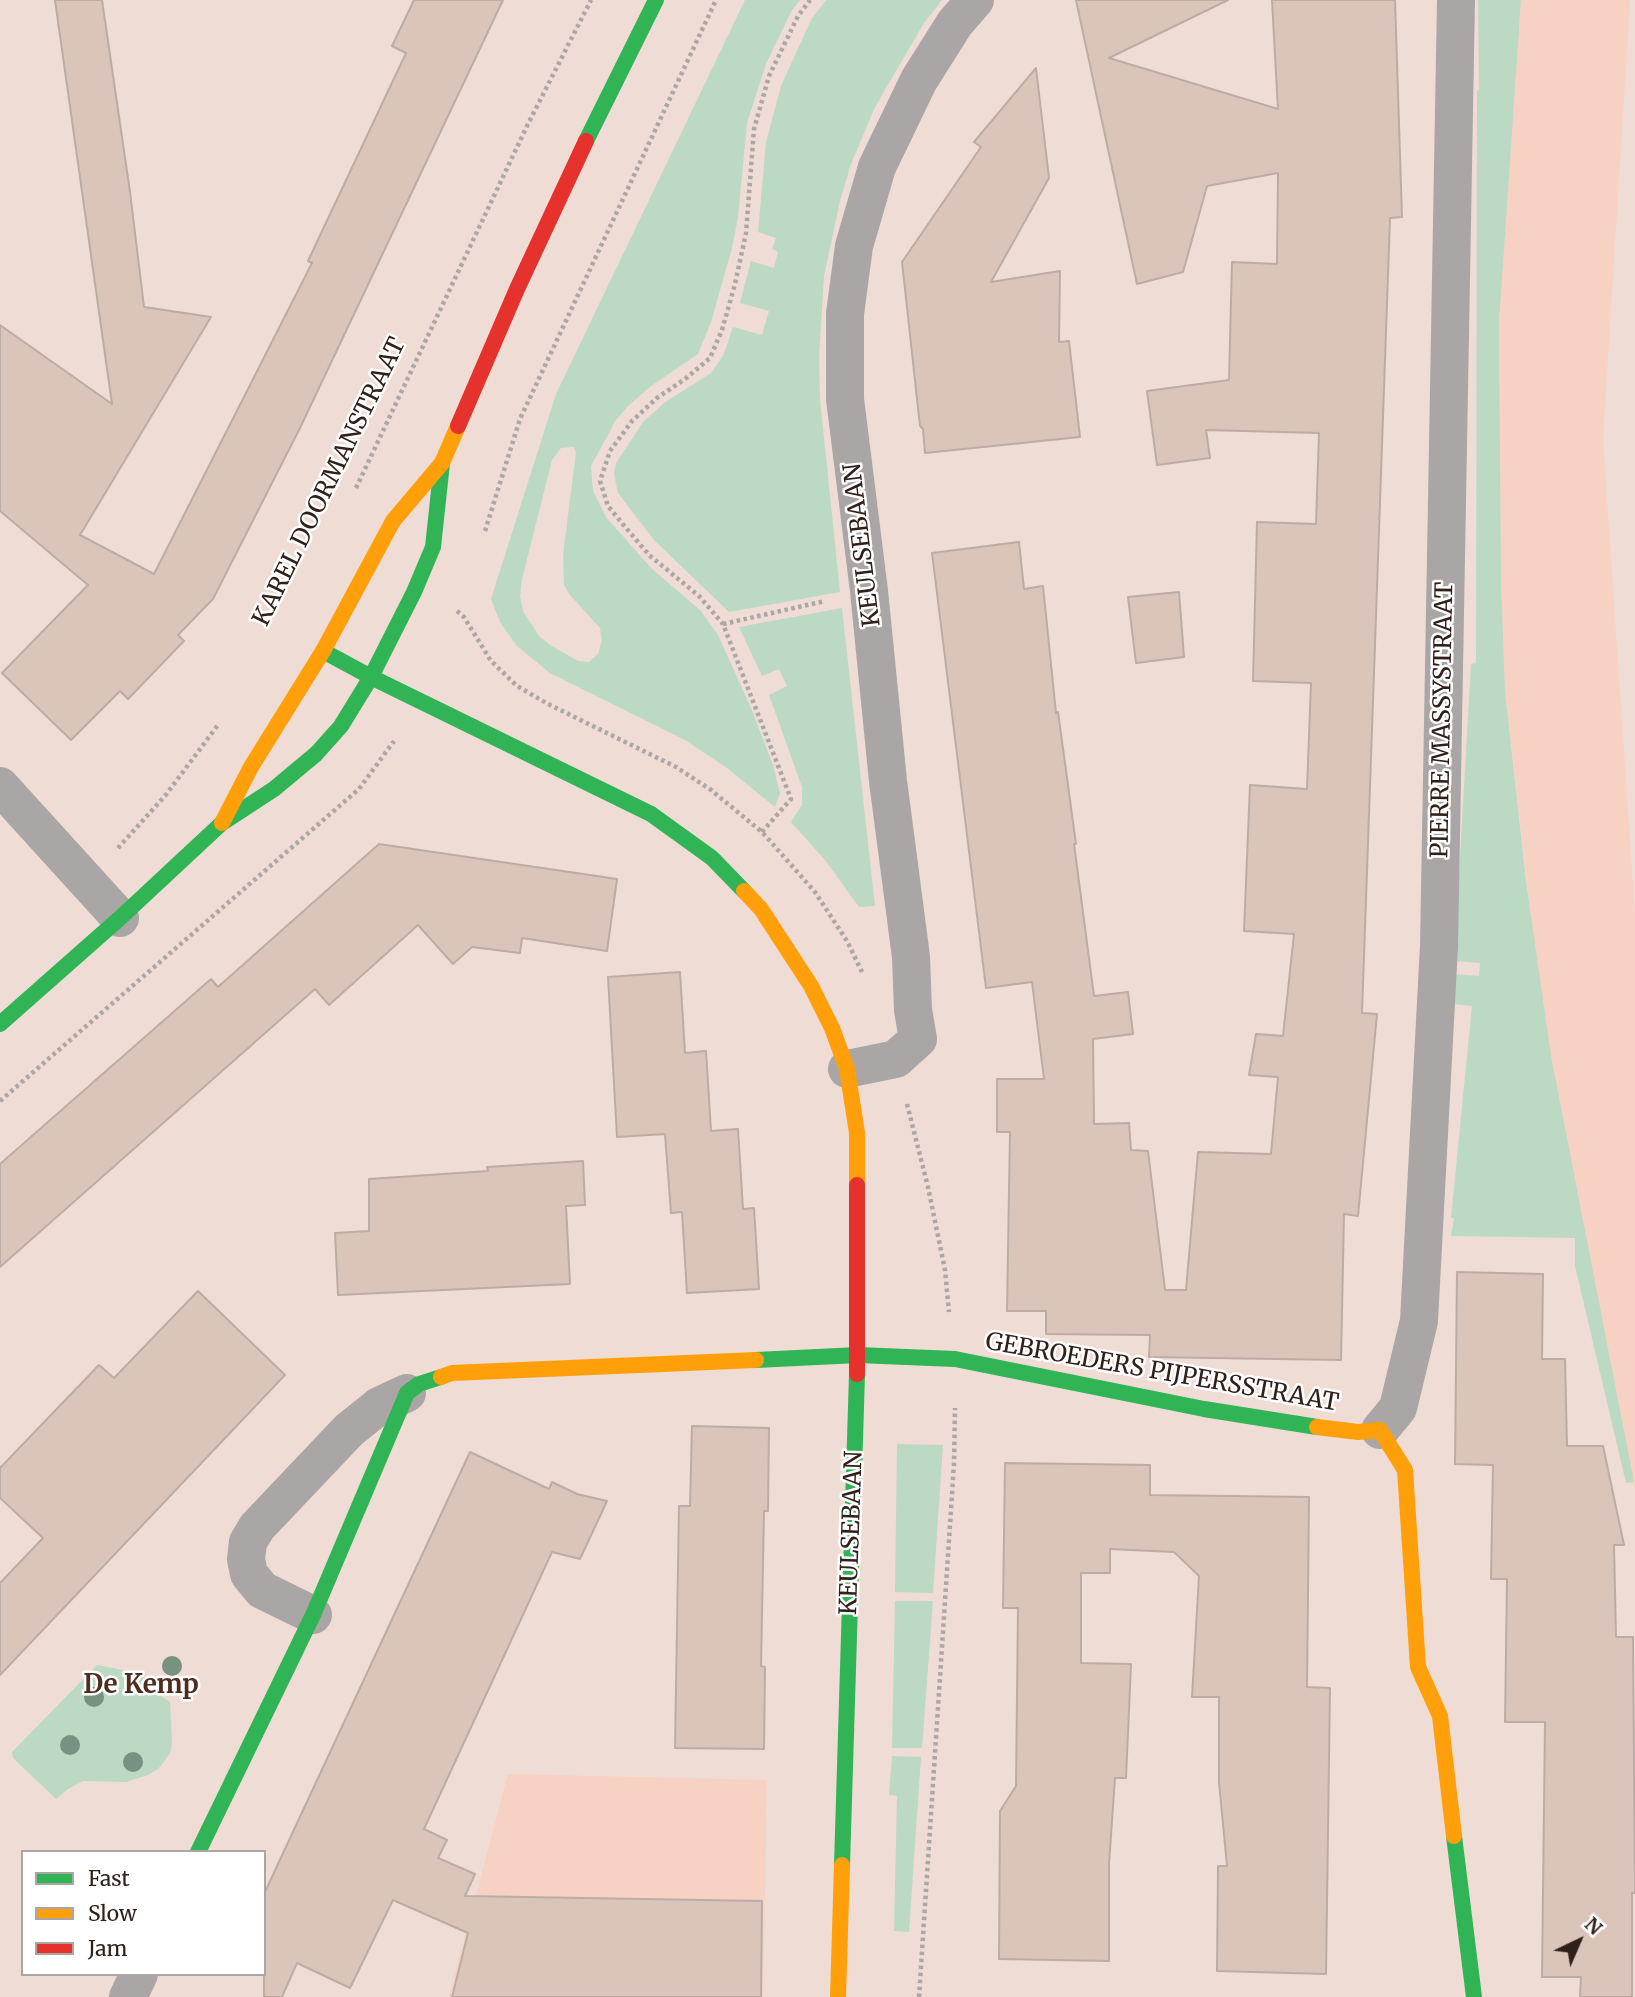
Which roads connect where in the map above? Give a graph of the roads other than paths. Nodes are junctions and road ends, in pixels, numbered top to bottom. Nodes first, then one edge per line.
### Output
1 (656, 0) edge
2 (975, 0) edge
3 (1456, 0) edge
4 (442, 463) junction
5 (323, 651) junction
6 (371, 677) junction
7 (0, 786) edge
8 (222, 823) junction
9 (120, 918) junction
10 (0, 1024) edge
11 (848, 1069) junction
12 (858, 1355) junction
13 (407, 1393) junction
14 (1380, 1430) junction
15 (313, 1615) junction
16 (199, 1850) edge
17 (138, 1976) edge
18 (128, 1997) edge
19 (838, 1997) edge
20 (1474, 1997) edge

1 - 4 street
2 - 11 street, KEULSEBAAN
3 - 14 street, PIERRE MASSYSTRAAT
4 - 5 street
4 - 6 street
5 - 6 street, KEULSEBAAN
5 - 8 street
6 - 8 street
6 - 11 street, KEULSEBAAN
7 - 9 street
8 - 9 street
9 - 10 street
11 - 12 street, KEULSEBAAN
12 - 13 street, GEBROEDERS PIJPERSSTRAAT
12 - 14 street, GEBROEDERS PIJPERSSTRAAT
12 - 19 street, KEULSEBAAN
13 - 15 street
13 - 15 street
14 - 20 street
15 - 16 street
17 - 18 street

